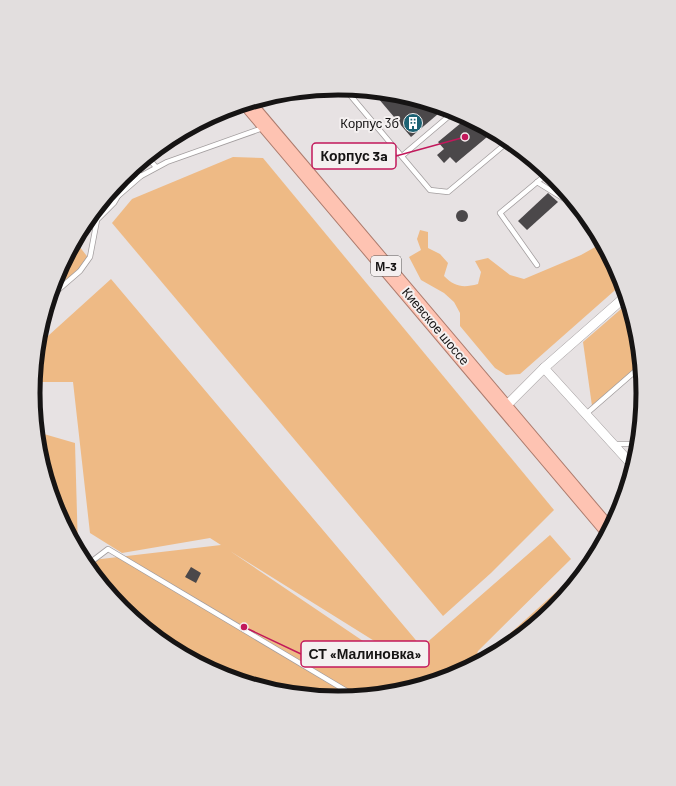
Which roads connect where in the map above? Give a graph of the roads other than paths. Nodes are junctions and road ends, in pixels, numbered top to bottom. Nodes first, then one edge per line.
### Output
1 (351, 96) edge
2 (251, 108) edge
3 (448, 117) edge
4 (266, 126) junction
5 (504, 145) edge
6 (402, 156) junction
7 (151, 162) edge
8 (156, 167) junction
9 (138, 173) edge
10 (141, 176) junction
11 (543, 177) edge
12 (537, 182) junction
13 (118, 196) joint
14 (563, 198) edge
15 (537, 265) dead end
16 (59, 289) edge
17 (621, 300) edge
18 (544, 368) junction
19 (635, 372) edge
20 (505, 407) junction
21 (586, 414) junction
22 (613, 444) junction
23 (631, 444) edge
24 (628, 460) edge
25 (605, 526) edge
26 (92, 561) edge
27 (346, 691) edge

1 - 6 lane
2 - 4 highway, Киевское шоссе / М-3
3 - 6 lane
4 - 8 lane
4 - 20 highway, Киевское шоссе / М-3
5 - 6 lane
7 - 8 lane
8 - 10 lane
9 - 10 lane
10 - 13 lane
11 - 12 lane
12 - 14 lane
12 - 15 lane
13 - 16 lane
17 - 18 street
18 - 20 street
18 - 21 street
19 - 21 lane
20 - 25 highway, Киевское шоссе / М-3
21 - 22 street
22 - 23 lane
22 - 24 street
26 - 27 lane

